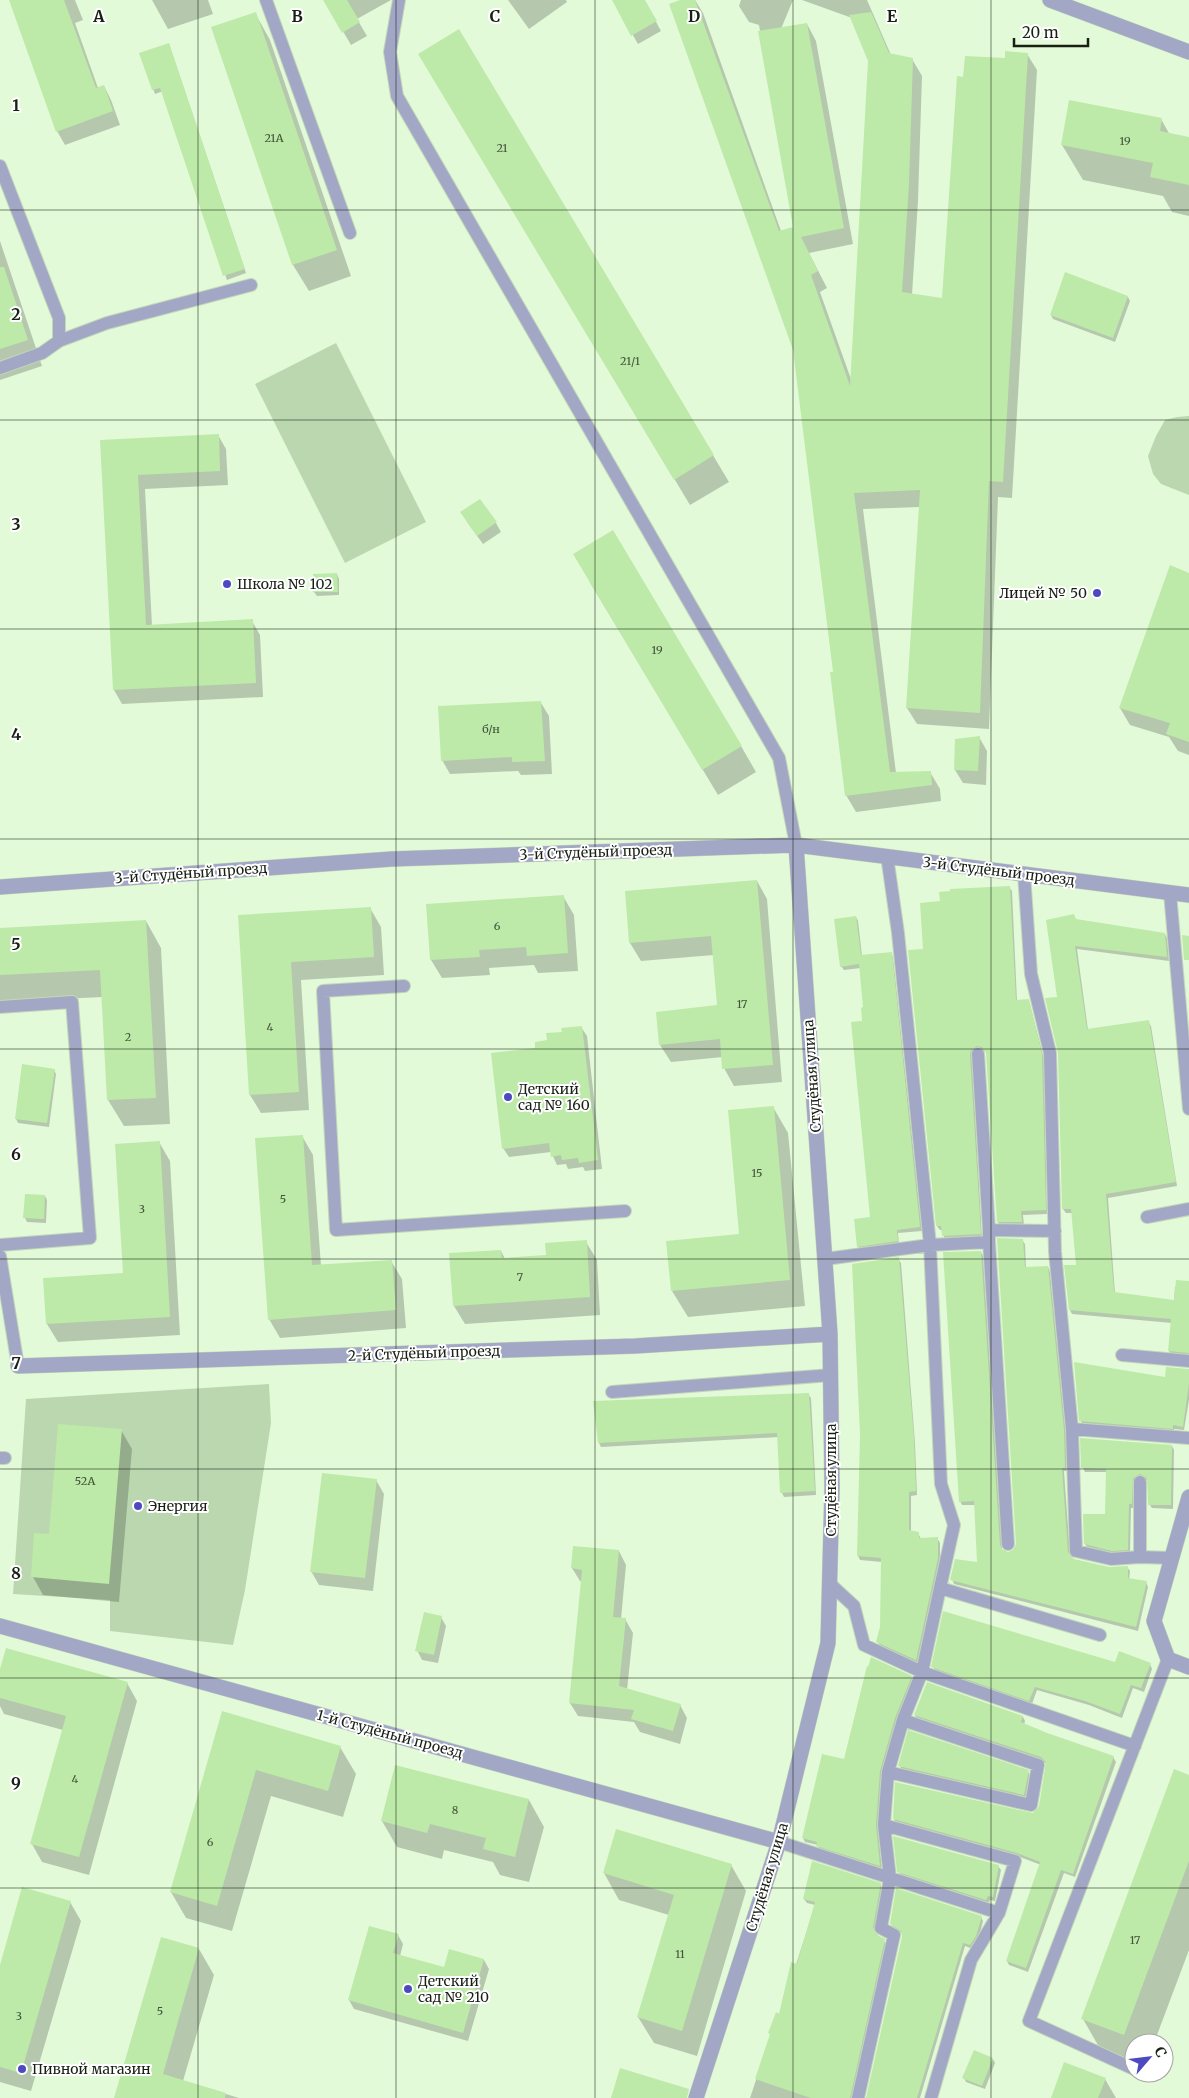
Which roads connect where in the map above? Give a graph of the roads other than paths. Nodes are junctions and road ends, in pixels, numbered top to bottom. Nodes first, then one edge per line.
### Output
1 (266, 0) edge
2 (399, 0) edge
3 (1050, 0) edge
4 (1189, 52) edge
5 (0, 166) edge
6 (350, 233) dead end
7 (251, 285) dead end
8 (59, 341) junction
9 (0, 368) edge
10 (796, 845) junction
11 (887, 856) junction
12 (1024, 874) junction
13 (0, 887) edge
14 (1170, 893) junction
15 (1189, 895) edge
16 (404, 986) dead end
17 (0, 1008) edge
18 (978, 1054) dead end
19 (1189, 1109) edge
20 (1189, 1209) edge
21 (625, 1211) dead end
22 (1147, 1217) dead end
23 (1055, 1231) junction
24 (989, 1236) junction
25 (0, 1244) edge
26 (930, 1245) junction
27 (0, 1256) edge
28 (825, 1259) junction
29 (830, 1334) junction
30 (1122, 1355) dead end
31 (1189, 1361) edge
32 (18, 1366) joint
33 (831, 1376) junction
34 (612, 1392) dead end
35 (1072, 1429) junction
36 (1189, 1438) edge
37 (1140, 1482) dead end
38 (1189, 1496) edge
39 (1008, 1544) dead end
40 (1140, 1557) junction
41 (1172, 1558) junction
42 (829, 1583) junction
43 (940, 1588) junction
44 (0, 1626) edge
45 (1100, 1635) dead end
46 (1168, 1659) junction
47 (1189, 1667) edge
48 (922, 1672) junction
49 (903, 1720) junction
50 (1134, 1746) junction
51 (888, 1772) junction
52 (884, 1825) junction
53 (780, 1842) junction
54 (890, 1878) junction
55 (999, 1913) junction
56 (1124, 2064) edge
57 (696, 2098) edge
58 (858, 2098) edge
59 (931, 2098) edge

1 - 6 lane
2 - 10 lane
3 - 4 street
5 - 8 lane
7 - 8 lane
8 - 9 lane
10 - 11 street, 3-й Студёный проезд
10 - 13 street, 3-й Студёный проезд
10 - 28 street, Студёная улица
11 - 12 street, 3-й Студёный проезд
11 - 26 lane
12 - 14 street, 3-й Студёный проезд
12 - 23 lane
14 - 15 street, 3-й Студёный проезд
14 - 19 lane
16 - 21 lane
17 - 25 lane
18 - 24 lane
20 - 22 lane
23 - 24 lane
23 - 35 lane
24 - 26 lane
24 - 39 lane
26 - 28 lane
26 - 43 lane
27 - 32 lane
28 - 29 street, Студёная улица
29 - 32 street, 2-й Студёный проезд
29 - 33 street, Студёная улица
30 - 31 lane
33 - 34 lane
33 - 42 street, Студёная улица
35 - 36 lane
35 - 40 lane
37 - 40 lane
38 - 41 street
40 - 41 lane
41 - 46 street
42 - 48 lane
42 - 53 street, Студёная улица
43 - 45 lane
43 - 48 lane
44 - 53 street, 1-й Студёный проезд
46 - 47 street
46 - 50 lane
48 - 49 lane
48 - 50 lane
49 - 51 lane
49 - 51 lane
50 - 56 lane
51 - 52 lane
52 - 54 lane
52 - 55 lane
53 - 54 lane
53 - 57 street, Студёная улица
54 - 55 lane
54 - 58 lane
55 - 59 lane

